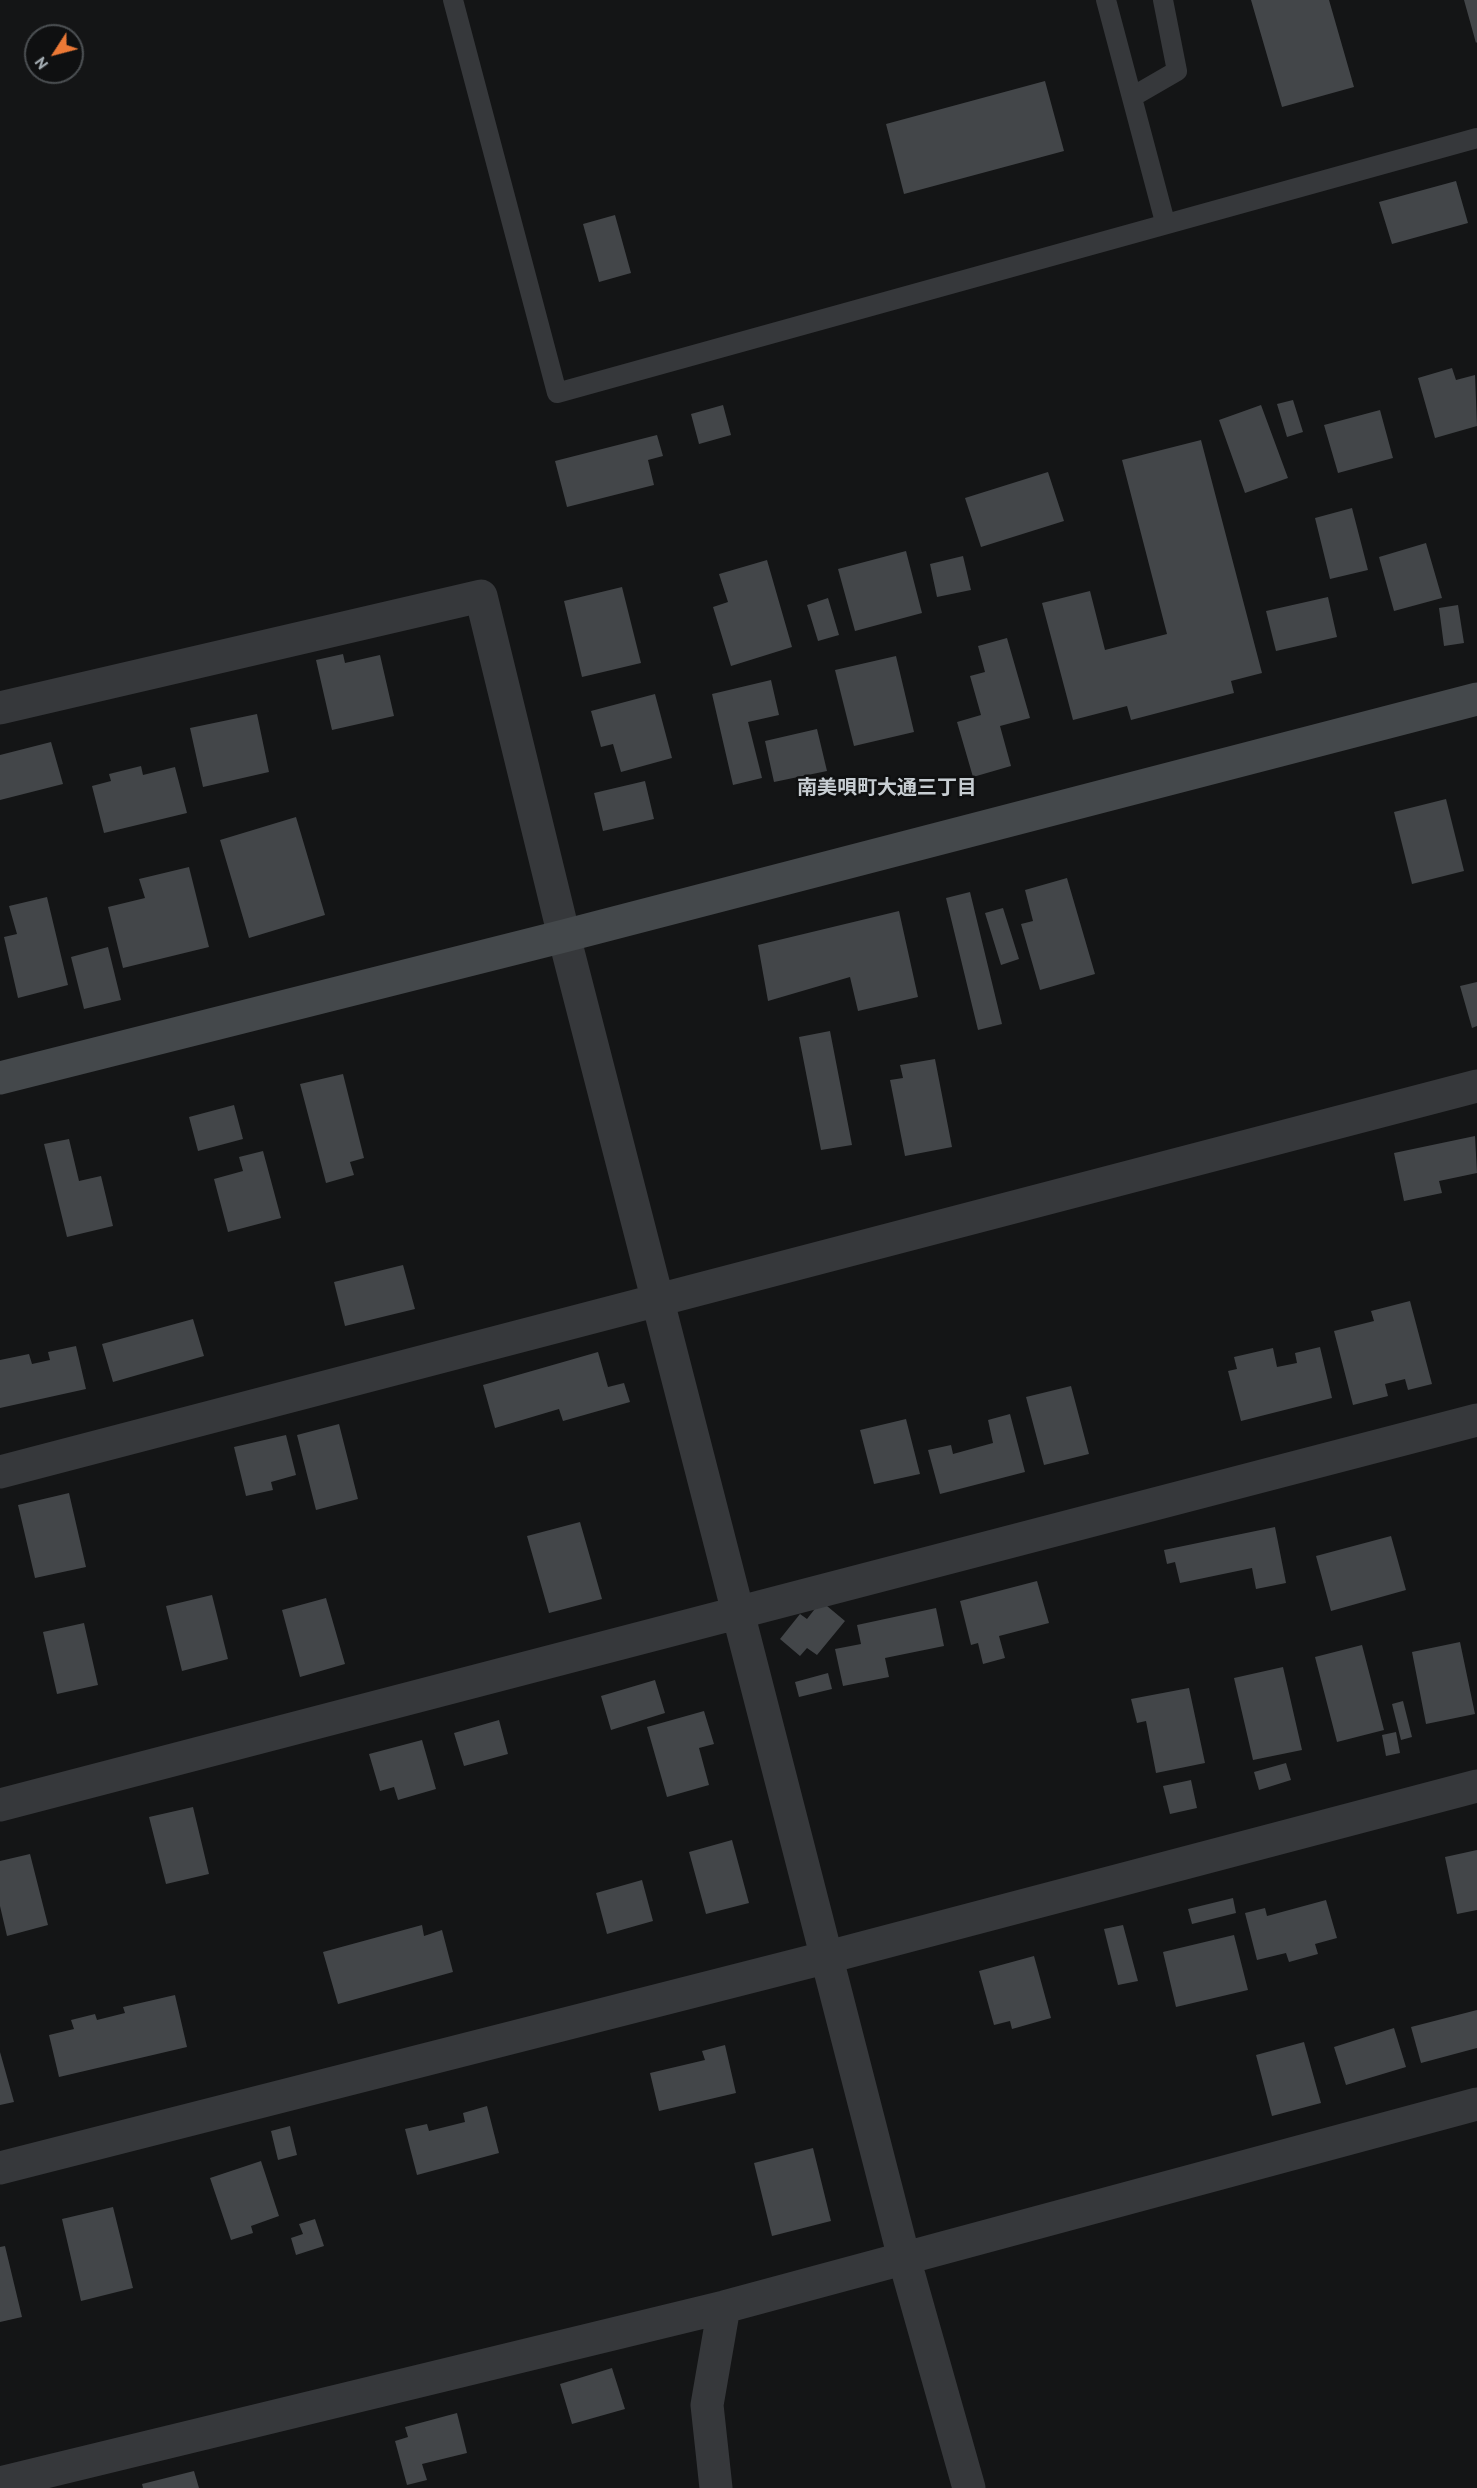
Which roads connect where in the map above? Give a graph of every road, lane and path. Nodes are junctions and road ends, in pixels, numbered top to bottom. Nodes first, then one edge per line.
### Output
1 (453, 0) edge
2 (1106, 0) edge
3 (1163, 0) edge
4 (1132, 98) junction
5 (1477, 138) edge
6 (1165, 222) junction
7 (1477, 699) edge
8 (0, 708) edge
9 (564, 936) junction
10 (0, 1078) edge
11 (1477, 1086) edge
12 (658, 1299) junction
13 (1477, 1420) edge
14 (0, 1472) edge
15 (738, 1611) junction
16 (1477, 1786) edge
17 (0, 1805) edge
18 (828, 1957) junction
19 (1477, 2104) edge
20 (0, 2168) edge
21 (904, 2258) junction
22 (724, 2307) junction
23 (0, 2483) edge
24 (716, 2488) edge
25 (969, 2488) edge

1 - 6 lane
2 - 4 lane
3 - 4 lane
4 - 6 lane
5 - 6 lane
7 - 9 street
8 - 9 street
9 - 10 street
9 - 12 street
11 - 12 street
12 - 14 street
12 - 15 street
13 - 15 street
15 - 17 street
15 - 18 street
16 - 18 street
18 - 20 street
18 - 21 street
19 - 21 street
21 - 22 street
21 - 25 street
22 - 23 street
22 - 24 street

